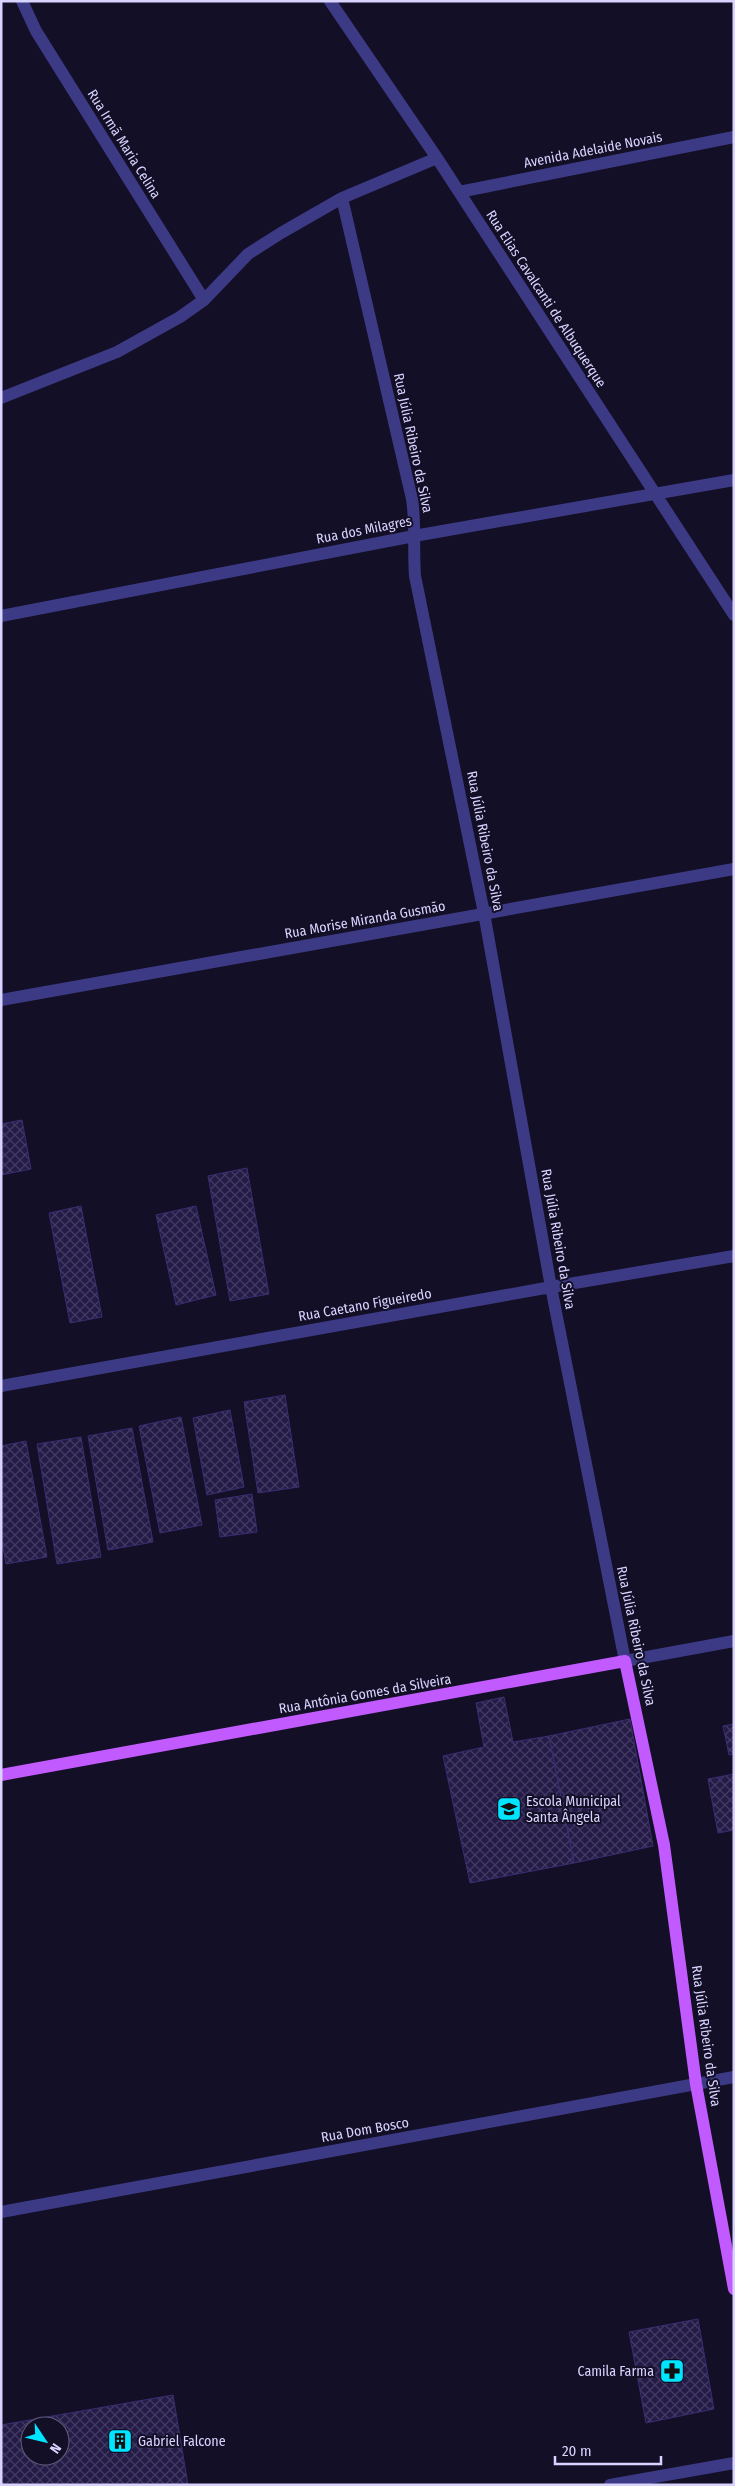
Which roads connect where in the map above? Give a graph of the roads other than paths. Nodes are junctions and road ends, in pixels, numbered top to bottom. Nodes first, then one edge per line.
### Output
1 (22, 1) edge
2 (330, 1) edge
3 (734, 137) edge
4 (437, 158) junction
5 (459, 192) junction
6 (342, 198) junction
7 (204, 300) junction
8 (1, 398) edge
9 (734, 480) edge
10 (655, 494) junction
11 (414, 536) junction
12 (734, 615) edge
13 (1, 616) edge
14 (734, 869) edge
15 (484, 913) junction
16 (1, 1000) edge
17 (734, 1256) edge
18 (551, 1287) junction
19 (1, 1386) edge
20 (734, 1641) edge
21 (625, 1661) junction
22 (1, 1775) edge
23 (734, 2077) edge
24 (696, 2084) junction
25 (1, 2212) edge
26 (734, 2289) edge
27 (734, 2463) edge
28 (610, 2485) edge

1 - 7 street, Rua Irmã Maria Celina
2 - 4 street, Rua Elias Cavalcanti de Albuquerque
3 - 5 street, Avenida Adelaide Novais
4 - 5 street, Rua Elias Cavalcanti de Albuquerque
4 - 6 street
5 - 10 street, Rua Elias Cavalcanti de Albuquerque
6 - 7 street
6 - 11 street, Rua Júlia Ribeiro da Silva
7 - 8 street
9 - 10 street, Rua dos Milagres
10 - 11 street, Rua dos Milagres
10 - 12 street, Rua Elias Cavalcanti de Albuquerque
11 - 13 street, Rua dos Milagres
11 - 15 street, Rua Júlia Ribeiro da Silva
14 - 15 street, Rua Morise Miranda Gusmão
15 - 16 street, Rua Morise Miranda Gusmão
15 - 18 street, Rua Júlia Ribeiro da Silva
17 - 18 street, Rua Caetano Figueiredo
18 - 19 street, Rua Caetano Figueiredo
18 - 21 street, Rua Júlia Ribeiro da Silva
20 - 21 street, Rua Antônia Gomes da Silveira
21 - 22 main road, Rua Antônia Gomes da Silveira
21 - 24 main road, Rua Júlia Ribeiro da Silva
23 - 24 street, Rua Dom Bosco
24 - 25 street, Rua Dom Bosco
24 - 26 main road, Rua Júlia Ribeiro da Silva
27 - 28 street

